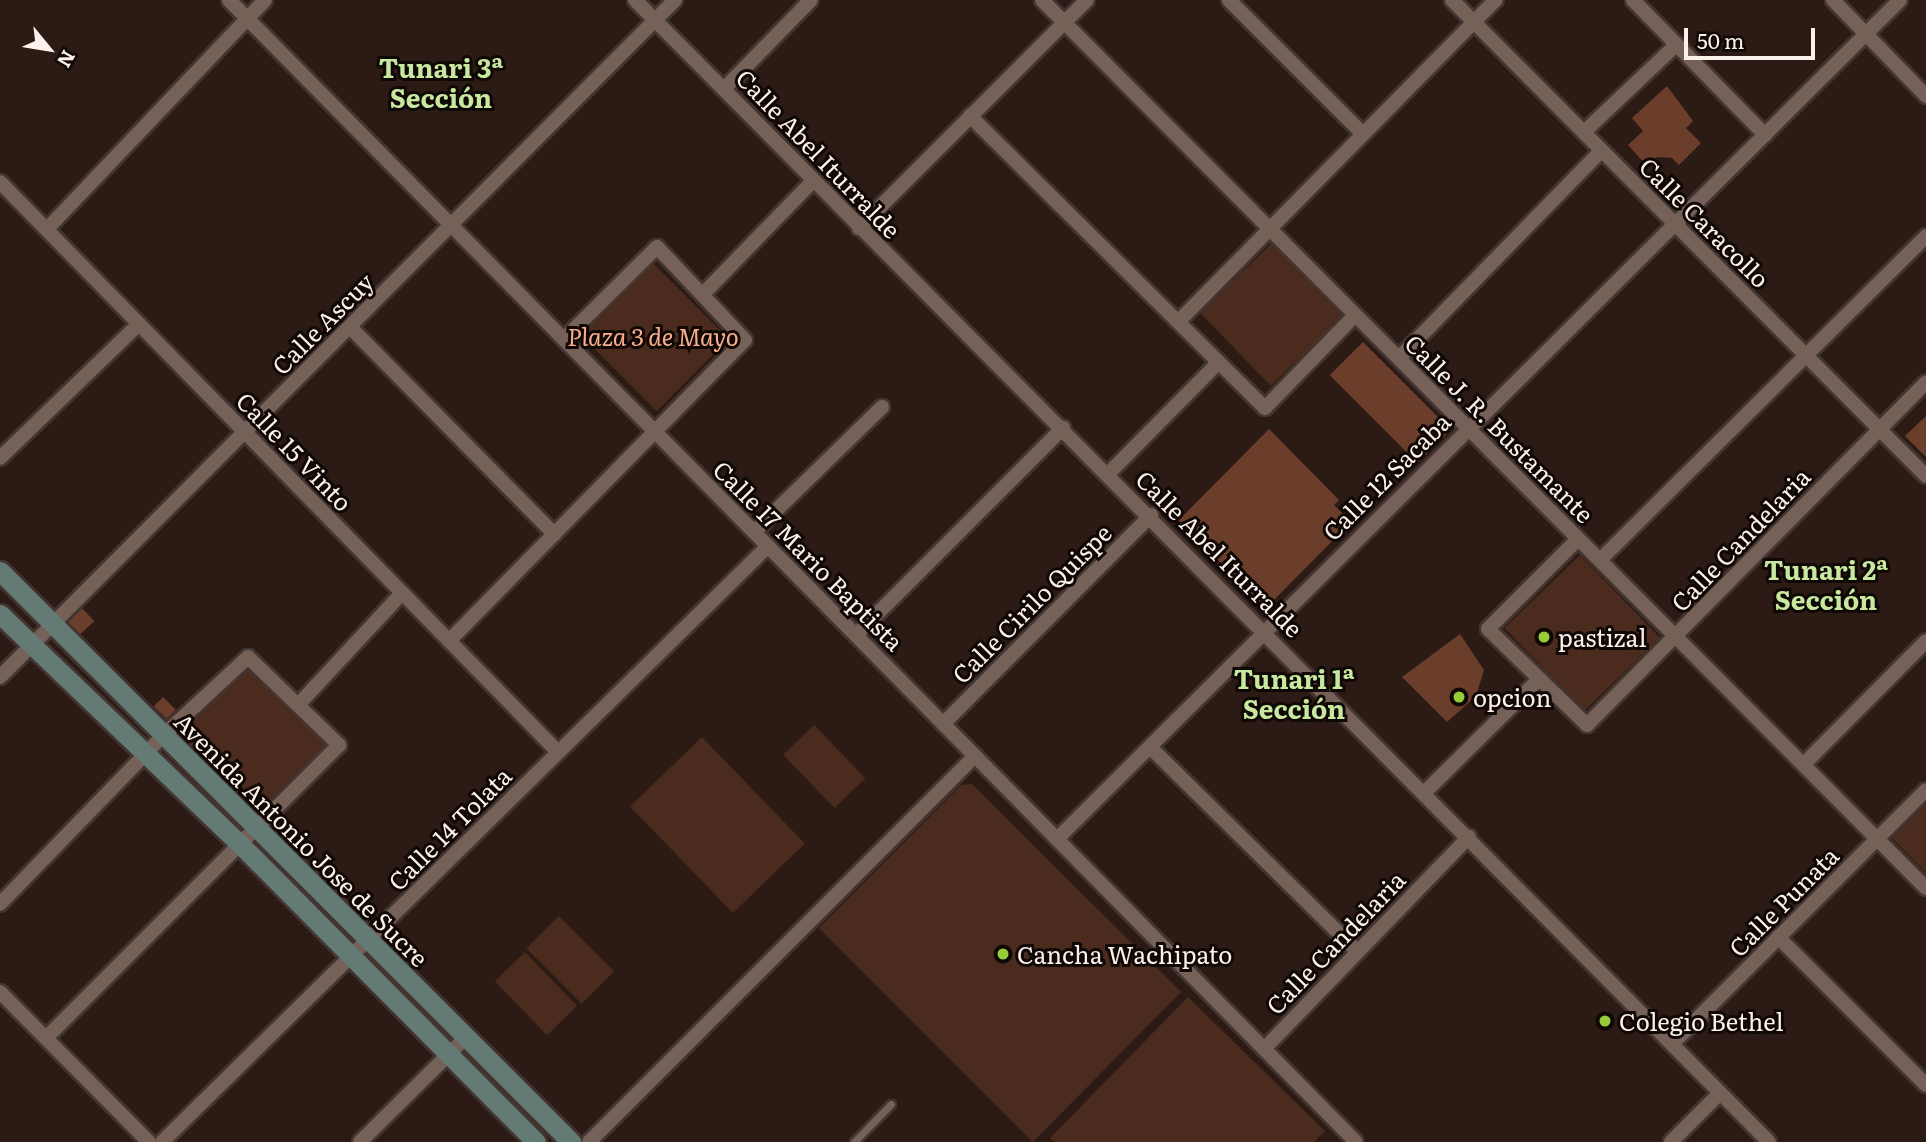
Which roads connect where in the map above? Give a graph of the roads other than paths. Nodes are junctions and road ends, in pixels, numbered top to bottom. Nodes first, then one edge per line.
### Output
1 (229, 0) edge
2 (265, 0) edge
3 (635, 0) edge
4 (675, 0) edge
5 (811, 0) edge
6 (1042, 0) edge
7 (1087, 0) edge
8 (1229, 0) edge
9 (1452, 0) edge
10 (1496, 0) edge
11 (1633, 0) edge
12 (1833, 0) edge
13 (1900, 0) edge
14 (247, 18) junction
15 (655, 20) junction
16 (1474, 21) junction
17 (1064, 22) junction
18 (1867, 33) junction
19 (1676, 45) junction
20 (724, 89) junction
21 (1926, 96) edge
22 (970, 116) junction
23 (1361, 132) junction
24 (1584, 132) junction
25 (1765, 135) junction
26 (1601, 151) junction
27 (813, 181) junction
28 (0, 182) edge
29 (451, 224) junction
30 (1676, 224) junction
31 (859, 228) junction
32 (47, 229) junction
33 (1270, 229) junction
34 (1926, 236) edge
35 (704, 293) junction
36 (1356, 315) junction
37 (1179, 321) junction
38 (139, 324) junction
39 (350, 327) junction
40 (564, 339) junction
41 (1804, 355) junction
42 (1399, 358) junction
43 (1219, 362) junction
44 (1926, 383) edge
45 (882, 407) dead end
46 (1467, 427) junction
47 (1063, 428) junction
48 (1880, 429) junction
49 (655, 431) junction
50 (245, 432) junction
51 (0, 458) edge
52 (1108, 473) junction
53 (1926, 476) edge
54 (1151, 515) junction
55 (754, 532) junction
56 (554, 534) junction
57 (1578, 539) junction
58 (768, 546) junction
59 (1600, 560) junction
60 (0, 571) edge
61 (402, 593) junction
62 (0, 614) edge
63 (52, 622) junction
64 (1265, 630) junction
65 (856, 635) junction
66 (1676, 637) junction
67 (449, 641) junction
68 (1926, 641) edge
69 (32, 645) junction
70 (0, 677) edge
71 (1539, 679) junction
72 (298, 705) junction
73 (943, 723) junction
74 (163, 736) junction
75 (1150, 747) junction
76 (558, 752) junction
77 (147, 754) junction
78 (975, 756) junction
79 (1804, 764) junction
80 (1926, 790) edge
81 (1424, 793) junction
82 (256, 827) junction
83 (1469, 837) junction
84 (1057, 839) junction
85 (1877, 839) junction
86 (239, 843) junction
87 (1926, 888) edge
88 (0, 904) edge
89 (1778, 937) junction
90 (369, 939) junction
91 (1357, 951) junction
92 (349, 955) junction
93 (0, 992) edge
94 (466, 1037) junction
95 (46, 1038) junction
96 (1672, 1044) junction
97 (1264, 1049) junction
98 (448, 1054) junction
99 (1926, 1085) edge
100 (1720, 1093) junction
101 (891, 1104) dead end
102 (1349, 1139) edge
103 (149, 1142) edge
104 (162, 1142) edge
105 (359, 1142) edge
106 (536, 1142) edge
107 (571, 1142) edge
108 (589, 1142) edge
109 (854, 1142) edge
110 (1671, 1142) edge
111 (1769, 1142) edge

1 - 14 street, Calle 17 Mario Baptista
2 - 14 street
3 - 15 street, Calle Abel Iturralde
4 - 15 street, Calle Ascuy
5 - 20 street
6 - 17 street, Calle J. R. Bustamante
7 - 17 street
8 - 23 street
9 - 16 street, Calle Caracollo
10 - 16 street
11 - 19 street
12 - 18 street
13 - 18 street, Calle 12 Sacaba
14 - 29 street, Calle 17 Mario Baptista
14 - 32 street
15 - 20 street, Calle Abel Iturralde
15 - 29 street, Calle Ascuy
16 - 23 street
16 - 24 street, Calle Caracollo
17 - 22 street
17 - 33 street, Calle J. R. Bustamante
18 - 21 street
18 - 25 street, Calle 12 Sacaba
19 - 24 street
19 - 25 street
20 - 27 street, Calle Abel Iturralde
22 - 31 street
22 - 37 street
23 - 33 street
24 - 26 street, Calle Caracollo
25 - 30 street, Calle 12 Sacaba
26 - 30 street, Calle Caracollo
26 - 42 street
27 - 31 street, Calle Abel Iturralde
27 - 35 street
28 - 32 street, Calle 15 Vinto
29 - 39 street, Calle Ascuy
29 - 40 street, Calle 17 Mario Baptista
30 - 41 street, Calle Caracollo
30 - 46 street, Calle 12 Sacaba
31 - 47 street, Calle Abel Iturralde
32 - 38 street, Calle 15 Vinto
33 - 36 street, Calle J. R. Bustamante
33 - 37 street
34 - 41 street
35 - 40 street
35 - 49 street
36 - 42 street, Calle J. R. Bustamante
36 - 43 street
37 - 43 street
38 - 50 street, Calle 15 Vinto
38 - 51 street
39 - 50 street, Calle Ascuy
39 - 56 street
40 - 49 street, Calle 17 Mario Baptista
41 - 48 street, Calle Caracollo
41 - 59 street
42 - 46 street, Calle J. R. Bustamante
43 - 52 street
44 - 48 street, Calle Candelaria
45 - 55 street
46 - 57 street, Calle J. R. Bustamante
46 - 64 street, Calle 12 Sacaba
47 - 52 street, Calle Abel Iturralde
47 - 65 street
48 - 53 street, Calle Caracollo
48 - 66 street, Calle Candelaria
49 - 55 street, Calle 17 Mario Baptista
49 - 56 street
50 - 61 street, Calle 15 Vinto
50 - 63 street, Calle Ascuy
52 - 54 street, Calle Abel Iturralde
54 - 64 street, Calle Abel Iturralde
54 - 73 street, Calle Cirilo Quispe
55 - 58 street, Calle 17 Mario Baptista
56 - 67 street
57 - 59 street, Calle J. R. Bustamante
57 - 71 street
58 - 65 street, Calle 17 Mario Baptista
58 - 76 street, Calle 14 Tolata
59 - 66 street, Calle J. R. Bustamante
60 - 63 main road, Avenida Antonio Jose de Sucre
61 - 67 street, Calle 15 Vinto
61 - 72 street
62 - 69 main road, Avenida Antonio Jose de Sucre
63 - 69 street, Calle Ascuy
63 - 74 main road, Avenida Antonio Jose de Sucre
64 - 75 street, Calle 12 Sacaba
64 - 81 street, Calle Abel Iturralde
65 - 73 street, Calle 17 Mario Baptista
66 - 71 street, Calle Candelaria
66 - 79 street, Calle J. R. Bustamante
67 - 76 street, Calle 15 Vinto
68 - 79 street
69 - 70 street, Calle Ascuy
69 - 77 main road, Avenida Antonio Jose de Sucre
71 - 81 street
72 - 74 street
72 - 82 street
73 - 78 street, Calle 17 Mario Baptista
74 - 77 street
74 - 82 main road, Avenida Antonio Jose de Sucre
75 - 84 street, Calle 12 Sacaba
75 - 91 street
76 - 90 street, Calle 14 Tolata
77 - 86 main road, Avenida Antonio Jose de Sucre
77 - 88 street
78 - 84 street, Calle 17 Mario Baptista
78 - 108 street
79 - 85 street, Calle J. R. Bustamante
80 - 85 street, Calle Punata
81 - 83 street, Calle Abel Iturralde
82 - 86 street
82 - 90 main road, Avenida Antonio Jose de Sucre
83 - 91 street, Calle Candelaria
83 - 96 street, Calle Abel Iturralde
84 - 97 street, Calle 17 Mario Baptista
85 - 87 street, Calle J. R. Bustamante
85 - 89 street, Calle Punata
86 - 92 main road, Avenida Antonio Jose de Sucre
86 - 95 street
89 - 96 street, Calle Punata
89 - 99 street
90 - 92 street, Calle 14 Tolata
90 - 94 main road, Avenida Antonio Jose de Sucre
91 - 97 street, Calle Candelaria
92 - 98 main road, Avenida Antonio Jose de Sucre
92 - 104 street, Calle 14 Tolata
93 - 95 street
94 - 98 street
94 - 107 main road, Avenida Antonio Jose de Sucre
95 - 103 street
96 - 100 street, Calle Abel Iturralde
97 - 102 street, Calle 17 Mario Baptista
98 - 105 street
98 - 106 main road, Avenida Antonio Jose de Sucre
100 - 110 street
100 - 111 street, Calle Abel Iturralde
101 - 109 lane

